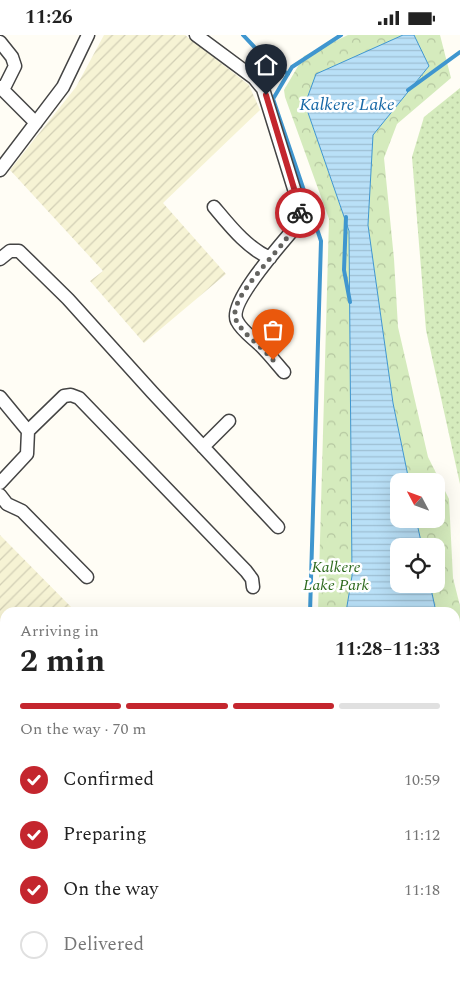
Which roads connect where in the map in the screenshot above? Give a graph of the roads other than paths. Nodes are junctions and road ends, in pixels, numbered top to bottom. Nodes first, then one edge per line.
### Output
1 (88, 35) edge
2 (196, 35) edge
3 (0, 42) edge
4 (2, 89) edge
5 (36, 123) junction
6 (0, 169) edge
7 (214, 207) dead end
8 (270, 258) junction
9 (0, 259) edge
10 (284, 373) dead end
11 (0, 397) edge
12 (229, 421) dead end
13 (28, 431) junction
14 (204, 447) junction
15 (0, 483) edge
16 (0, 495) edge
17 (278, 527) dead end
18 (87, 577) dead end
19 (253, 587) dead end

1 - 5 street
2 - 8 street
3 - 4 street
4 - 5 street
5 - 6 street
7 - 8 street
8 - 10 street
9 - 14 street
11 - 13 street
12 - 14 street
13 - 15 street
13 - 19 street
14 - 17 street
16 - 18 street

